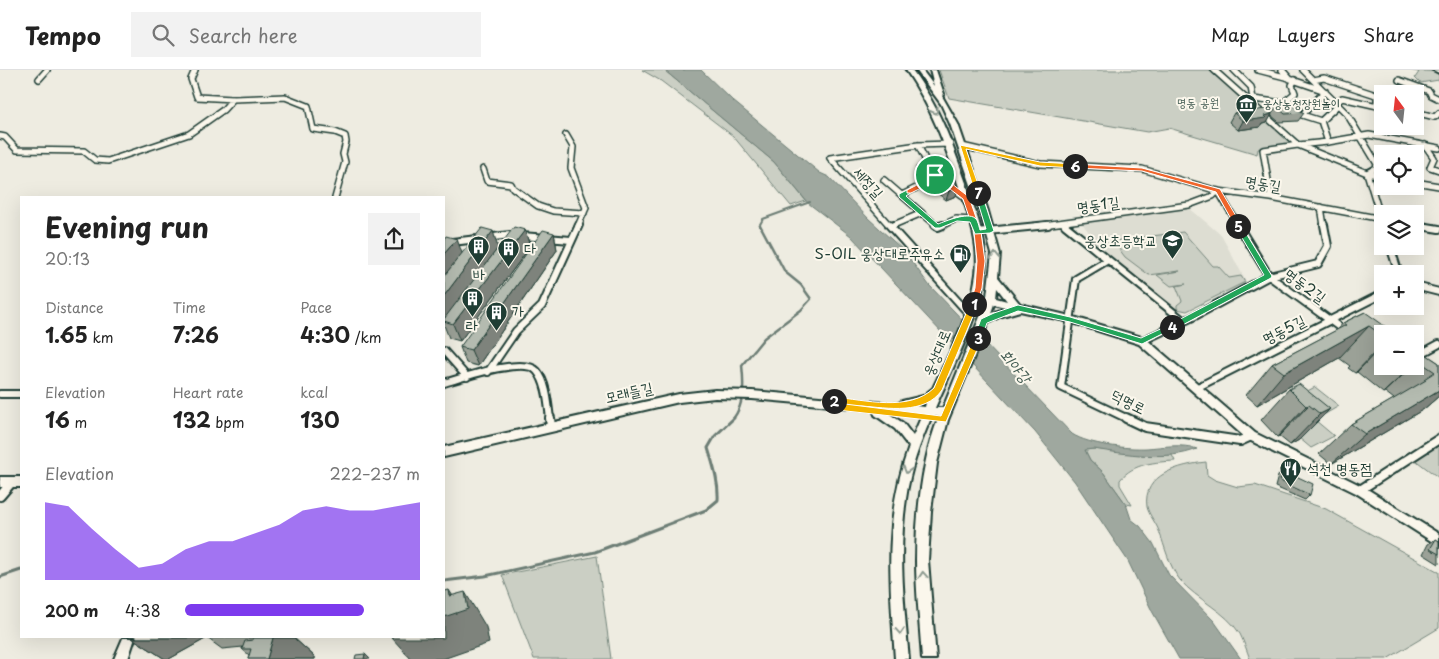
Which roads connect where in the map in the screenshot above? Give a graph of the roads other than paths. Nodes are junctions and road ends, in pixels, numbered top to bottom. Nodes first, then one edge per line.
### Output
1 (47, 70) edge
2 (195, 70) edge
3 (909, 70) edge
4 (919, 70) edge
5 (933, 70) edge
6 (1214, 70) edge
7 (1234, 70) edge
8 (1258, 70) edge
9 (1282, 70) edge
10 (1303, 70) edge
11 (39, 79) dead end
12 (1292, 80) junction
13 (1313, 80) junction
14 (1399, 80) dead end
15 (1325, 91) junction
16 (1374, 94) edge
17 (233, 99) junction
18 (1439, 99) edge
19 (1250, 100) junction
20 (944, 104) junction
21 (1337, 104) junction
22 (1374, 105) edge
23 (1439, 113) edge
24 (1424, 114) edge
25 (1320, 121) junction
26 (566, 135) dead end
27 (0, 136) edge
28 (1361, 137) junction
29 (1328, 142) junction
30 (950, 144) junction
31 (1425, 144) junction
32 (1298, 145) junction
33 (918, 146) junction
34 (962, 146) junction
35 (1439, 148) edge
36 (483, 169) dead end
37 (1439, 170) edge
38 (1367, 173) junction
39 (1374, 174) edge
40 (935, 175) junction
41 (884, 180) dead end
42 (1424, 184) edge
43 (1439, 186) edge
44 (1218, 191) junction
45 (902, 195) junction
46 (336, 196) edge
47 (966, 198) junction
48 (1270, 198) junction
49 (1377, 205) edge
50 (1321, 208) junction
51 (584, 213) junction
52 (922, 213) junction
53 (1374, 218) edge
54 (973, 220) junction
55 (1062, 223) junction
56 (891, 226) junction
57 (1424, 226) edge
58 (1439, 229) edge
59 (990, 231) junction
60 (977, 232) junction
61 (571, 240) junction
62 (445, 243) edge
63 (1108, 260) junction
64 (1268, 276) junction
65 (994, 278) junction
66 (1424, 288) edge
67 (1439, 292) edge
68 (976, 297) junction
69 (1374, 298) edge
70 (991, 300) junction
71 (1018, 308) junction
72 (970, 315) junction
73 (1070, 320) junction
74 (984, 321) junction
75 (1184, 321) junction
76 (1330, 321) junction
77 (1353, 337) edge
78 (1142, 341) junction
79 (1439, 344) edge
80 (445, 352) edge
81 (1424, 352) edge
82 (488, 372) junction
83 (467, 378) junction
84 (445, 383) edge
85 (1196, 388) junction
86 (937, 390) junction
87 (0, 394) edge
88 (20, 394) edge
89 (879, 409) junction
90 (927, 415) junction
91 (945, 417) junction
92 (551, 427) junction
93 (1251, 436) junction
94 (1439, 439) edge
95 (915, 447) junction
96 (445, 452) edge
97 (11, 482) edge
98 (1360, 490) junction
99 (0, 496) edge
100 (1439, 541) edge
101 (129, 638) edge
102 (121, 659) edge
103 (902, 659) edge
104 (929, 659) edge

1 - 11 street
2 - 17 street
3 -> 30 main road, 웅상대로
4 - 20 main road
5 - 20 main road
6 - 19 street
7 - 19 street
8 - 12 street
9 - 12 street
10 - 13 street
12 - 15 street
12 - 19 street
13 - 15 street
13 - 16 street
14 - 18 street
15 - 21 street
15 - 25 street
17 - 27 street
17 - 46 street
19 - 32 street
20 - 34 main road
21 - 22 street
21 - 25 street
21 - 28 street
23 - 24 street
25 - 29 street
26 - 51 street
28 - 29 street
28 - 31 street
28 - 38 street
29 - 32 street
30 - 33 street, 세정길
30 - 47 main road, 웅상대로
31 - 35 street
31 - 37 street
32 - 38 street
32 - 48 street
33 - 40 street
33 - 56 street, 세정길
34 - 44 street, 명동길
34 - 59 main road
36 - 51 street
38 - 39 street
38 - 49 street
40 - 45 street
40 - 47 street
41 - 45 street
42 - 43 street
44 - 48 street, 명동길
44 - 55 street, 명동1길
44 - 64 street, 명동2길
45 - 52 street
47 - 54 main road, 웅상대로
48 - 50 street, 명동길
50 - 53 street, 명동길
50 - 64 street
51 - 61 street
52 - 54 street
52 - 56 street
54 - 60 main road, 웅상대로
55 - 59 street, 명동1길
55 - 63 street
56 - 72 street, 세정길
57 - 58 street
59 - 60 street, 명동1길
65 -> 59 main road
60 - 68 main road, 웅상대로
61 - 62 street
61 - 82 street
63 - 73 street, 덕명로
63 - 75 street
64 - 75 street
64 - 76 street, 명동2길
65 - 70 main road
65 - 71 main road
66 - 67 street
68 - 70 main road
68 - 72 main road, 웅상대로
69 - 76 street, 명동5길
70 - 71 main road
70 - 74 main road
71 - 73 main road
71 - 74 main road
72 - 86 main road, 웅상대로
73 - 78 main road
73 - 93 street, 덕명로
74 - 91 main road
75 - 78 street
76 - 77 street, 명동2길
76 - 85 street, 명동5길
78 - 85 main road
79 - 81 street
80 - 83 street
82 - 83 street
82 - 92 street
83 - 84 street
85 - 93 main road
86 - 89 main road
86 - 90 main road, 웅상대로
87 - 88 street
89 - 90 main road, 모래들길
89 - 92 main road, 모래들길
89 - 95 main road
90 - 91 main road, 모래들길
90 - 95 main road, 웅상대로
104 -> 91 main road
92 - 96 main road, 모래들길
93 - 98 main road
94 - 98 street
95 -> 103 main road, 웅상대로
97 - 99 street
98 - 100 main road
101 - 102 main road

